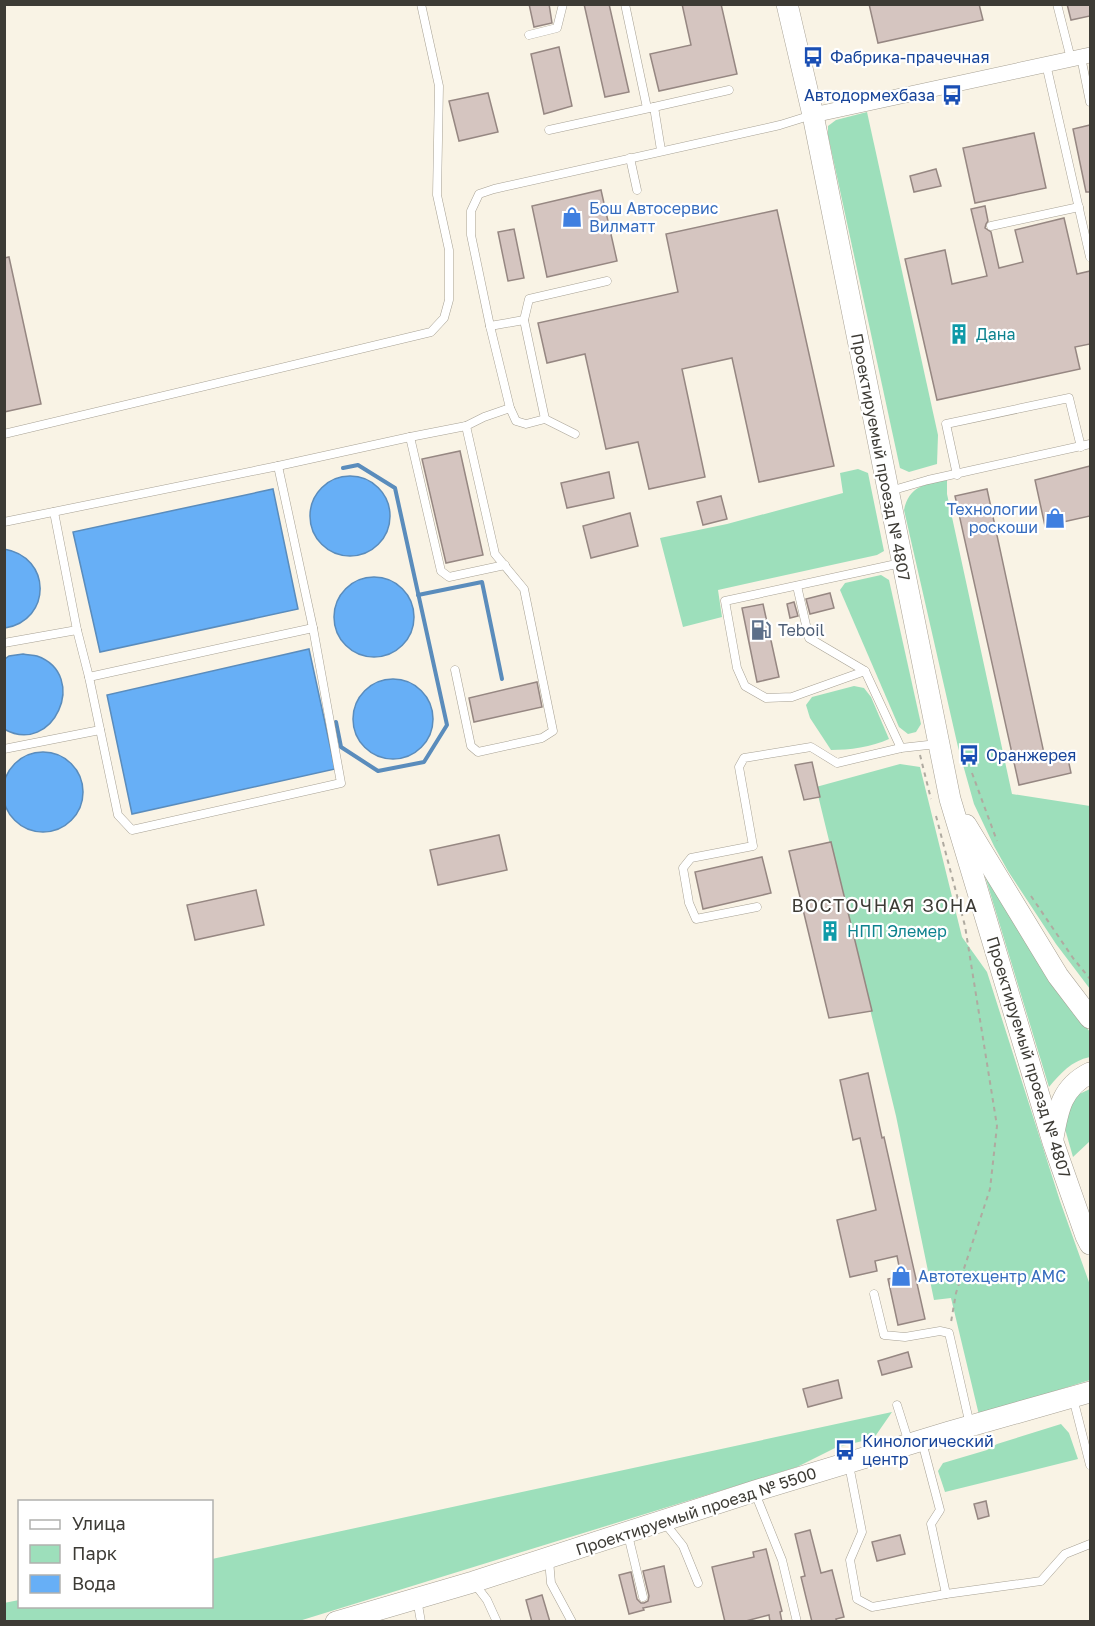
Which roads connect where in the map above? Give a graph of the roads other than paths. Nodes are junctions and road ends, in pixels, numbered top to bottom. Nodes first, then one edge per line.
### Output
1 (420, 4) edge
2 (563, 4) edge
3 (625, 4) edge
4 (787, 4) edge
5 (1057, 4) edge
6 (529, 35) dead end
7 (1081, 57) edge
8 (1046, 64) junction
9 (729, 90) dead end
10 (1090, 102) edge
11 (651, 108) junction
12 (813, 115) junction
13 (549, 130) dead end
14 (661, 150) junction
15 (630, 158) junction
16 (637, 190) dead end
17 (1078, 207) junction
18 (991, 226) dead end
19 (1090, 257) edge
20 (607, 281) dead end
21 (524, 320) junction
22 (490, 326) junction
23 (510, 408) junction
24 (544, 419) junction
25 (466, 426) junction
26 (4, 434) edge
27 (574, 434) dead end
28 (410, 437) junction
29 (1090, 444) edge
30 (1081, 447) junction
31 (278, 466) junction
32 (957, 475) junction
33 (888, 491) junction
34 (54, 512) junction
35 (4, 522) edge
36 (903, 563) junction
37 (505, 565) junction
38 (797, 586) junction
39 (313, 628) junction
40 (77, 630) junction
41 (4, 643) edge
42 (455, 670) dead end
43 (864, 671) junction
44 (89, 677) junction
45 (100, 730) junction
46 (939, 744) junction
47 (901, 748) junction
48 (4, 749) edge
49 (942, 802) junction
50 (757, 907) dead end
51 (1090, 1018) edge
52 (1090, 1073) edge
53 (1053, 1142) junction
54 (1090, 1245) edge
55 (874, 1294) dead end
56 (1081, 1394) edge
57 (897, 1405) dead end
58 (971, 1426) junction
59 (916, 1443) junction
60 (849, 1463) junction
61 (1090, 1465) edge
62 (755, 1491) junction
63 (664, 1521) junction
64 (627, 1533) junction
65 (1090, 1544) edge
66 (549, 1557) junction
67 (473, 1582) junction
68 (698, 1583) dead end
69 (946, 1594) junction
70 (643, 1597) dead end
71 (417, 1598) junction
72 (336, 1622) edge
73 (421, 1622) edge
74 (497, 1622) edge
75 (572, 1622) edge
76 (797, 1622) edge

1 - 26 lane
2 - 6 lane
3 - 11 lane
4 - 12 main road, Проектируемый проезд № 4807
5 - 7 lane
7 - 8 street
7 - 10 lane
8 - 12 street
8 - 17 lane
9 - 11 lane
11 - 13 lane
11 - 14 lane
12 - 14 lane
12 - 33 main road, Проектируемый проезд № 4807
14 - 15 lane
15 - 16 lane
15 - 22 lane
17 - 18 lane
17 - 19 lane
20 - 21 lane
21 - 22 lane
21 - 24 lane
22 - 23 lane
23 - 24 lane
23 - 25 lane
24 - 27 lane
25 - 28 lane
25 - 37 lane
28 - 31 lane
28 - 37 lane
29 - 30 lane
30 - 32 lane
30 - 32 lane
31 - 34 lane
31 - 39 lane
32 - 33 lane
33 - 36 main road, Проектируемый проезд № 4807
34 - 35 lane
34 - 40 lane
36 - 38 lane
36 - 46 main road, Проектируемый проезд № 4807
37 - 42 lane
38 - 43 lane
38 - 43 lane
39 - 44 lane
39 - 45 lane
40 - 41 lane
40 - 44 lane
43 - 47 lane
44 - 45 lane
45 - 48 lane
46 - 47 lane
46 - 49 main road, Проектируемый проезд № 4807
47 - 50 lane
49 - 51 main road, Проектируемый проезд № 4807
49 - 53 main road, Проектируемый проезд № 4807
52 - 53 main road
53 - 54 main road, Проектируемый проезд № 4807
55 - 58 lane
56 - 58 main road, Проектируемый проезд № 5500
56 - 61 lane
57 - 59 lane
58 - 59 main road, Проектируемый проезд № 5500
59 - 60 main road, Проектируемый проезд № 5500
59 - 69 lane
60 - 62 main road, Проектируемый проезд № 5500
60 - 69 lane
62 - 63 main road, Проектируемый проезд № 5500
62 - 76 lane
63 - 64 main road, Проектируемый проезд № 5500
63 - 68 lane
64 - 66 main road, Проектируемый проезд № 5500
64 - 70 lane
65 - 69 lane
66 - 67 main road, Проектируемый проезд № 5500
66 - 75 lane
67 - 71 main road, Проектируемый проезд № 5500
67 - 74 lane
71 - 72 main road, Проектируемый проезд № 5500
71 - 73 lane

